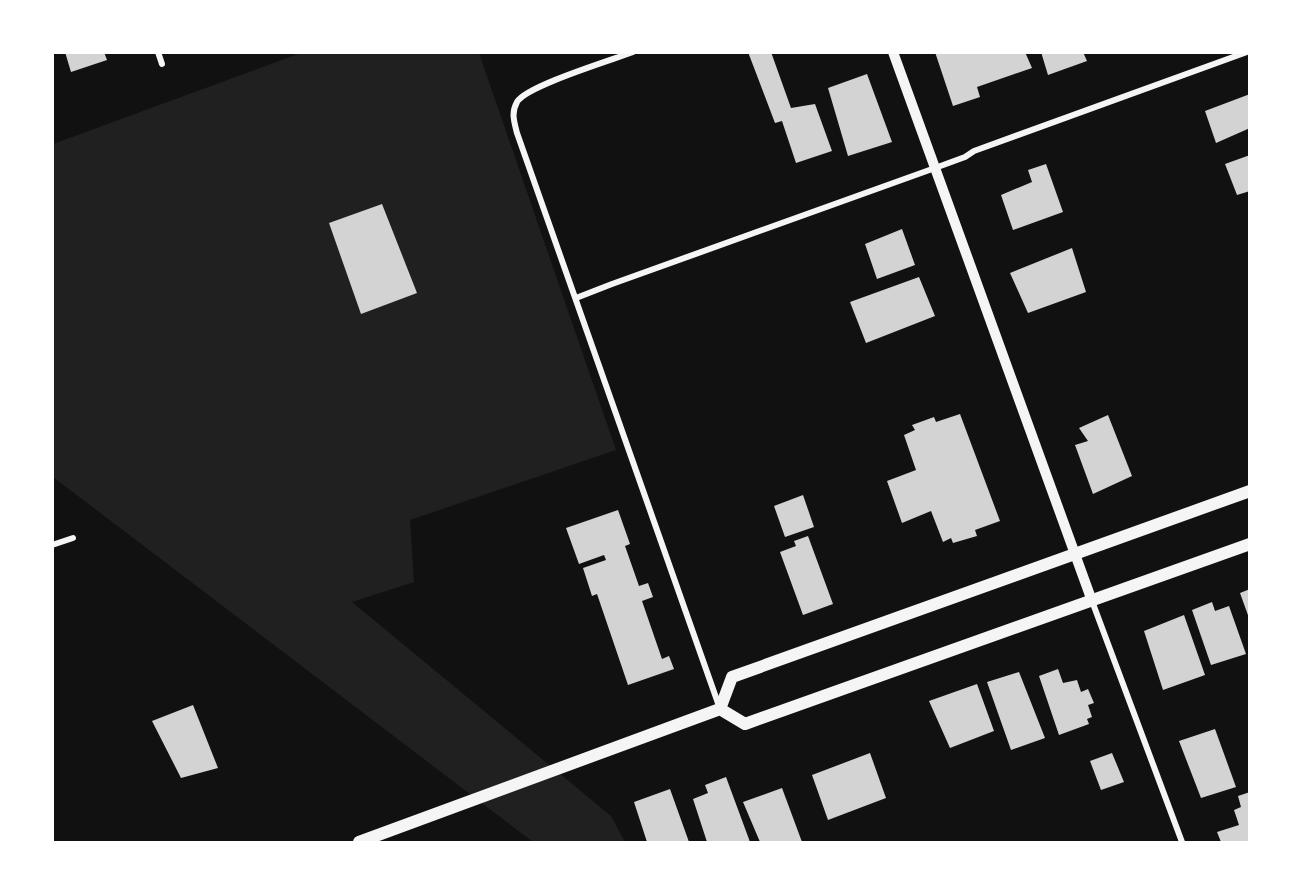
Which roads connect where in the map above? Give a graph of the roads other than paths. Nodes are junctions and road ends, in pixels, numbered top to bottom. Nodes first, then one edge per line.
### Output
1 (158, 52) edge
2 (633, 52) edge
3 (893, 52) edge
4 (1247, 52) edge
5 (162, 64) dead end
6 (935, 168) junction
7 (576, 298) junction
8 (1250, 491) edge
9 (73, 538) dead end
10 (1250, 544) edge
11 (52, 545) edge
12 (1075, 554) junction
13 (1092, 600) junction
14 (720, 709) junction
15 (382, 839) edge
16 (358, 843) edge
17 (1182, 843) edge

1 - 5 street
2 - 7 street
3 - 6 street
4 - 6 street
6 - 7 street
6 - 12 street
7 - 14 street
8 - 12 main road
9 - 11 street
10 - 13 main road
12 - 13 street
12 - 14 main road
13 - 14 main road
13 - 17 street
14 - 15 main road
15 - 16 main road

